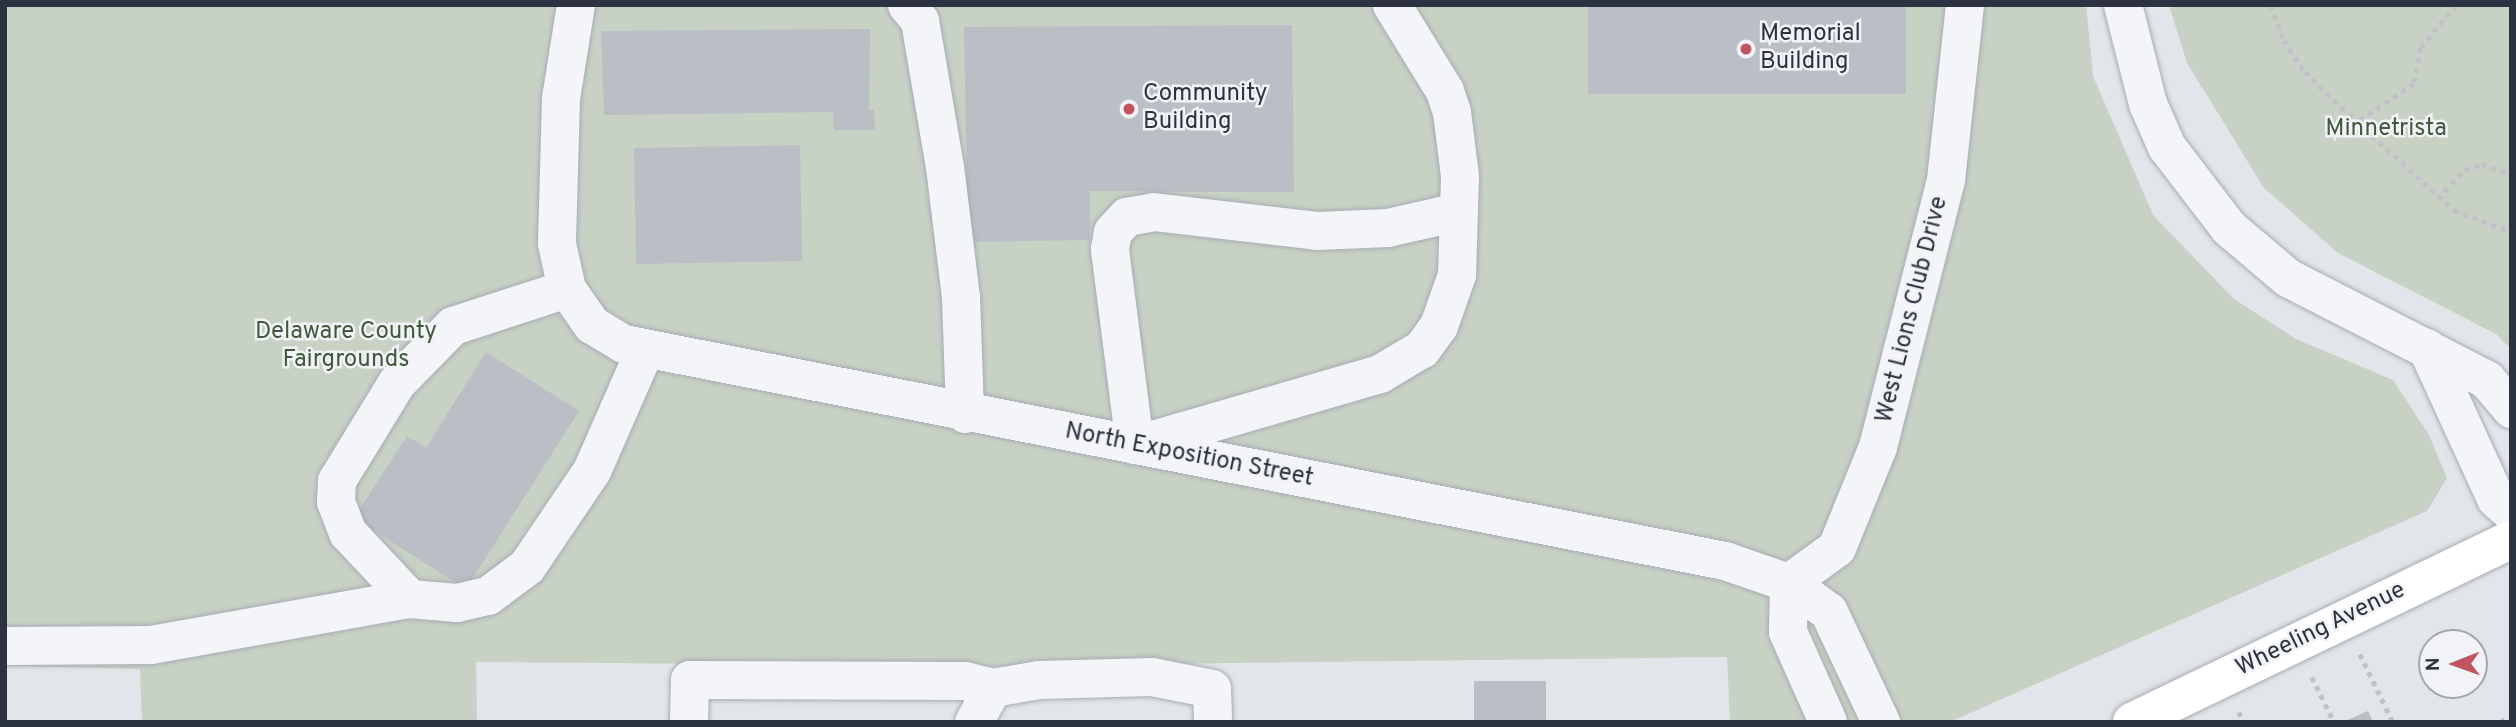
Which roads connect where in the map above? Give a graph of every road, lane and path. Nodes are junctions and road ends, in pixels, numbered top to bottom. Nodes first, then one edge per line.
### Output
1 (576, 5) edge
2 (1392, 5) edge
3 (1965, 5) edge
4 (2123, 5) edge
5 (2271, 5) edge
6 (2456, 5) edge
7 (920, 10) edge
8 (2357, 122) junction
9 (2511, 175) edge
10 (2437, 198) junction
11 (1458, 212) junction
12 (2511, 232) edge
13 (567, 289) junction
14 (2427, 348) junction
15 (645, 350) junction
16 (2511, 409) edge
17 (965, 414) junction
18 (1135, 445) junction
19 (2511, 512) edge
20 (2511, 540) edge
21 (1789, 583) junction
22 (410, 599) junction
23 (5, 646) edge
24 (2360, 654) dead end
25 (2312, 677) dead end
26 (993, 688) junction
27 (1213, 705) edge
28 (2239, 712) dead end
29 (689, 722) edge
30 (974, 722) edge
31 (1828, 722) edge
32 (1881, 722) edge
33 (2132, 722) edge
34 (2244, 722) edge
35 (2334, 722) edge
36 (2393, 722) edge

1 - 13 street
2 - 11 street
3 - 21 street, West Lions Club Drive
4 - 14 street
5 - 8 path
6 - 8 path
7 - 17 street
8 - 10 path
9 - 10 path
10 - 12 path
11 - 18 street
11 - 18 street
13 - 15 street, North Exposition Street
13 - 22 street
14 - 16 street
14 - 19 street
15 - 17 street, North Exposition Street
15 - 22 street
17 - 18 street, North Exposition Street
18 - 21 street, North Exposition Street
20 - 33 main road, Wheeling Avenue
21 - 31 street
21 - 32 street
22 - 23 street
24 - 36 path
25 - 35 path
26 - 27 street
26 - 29 street
26 - 30 street
28 - 34 path

